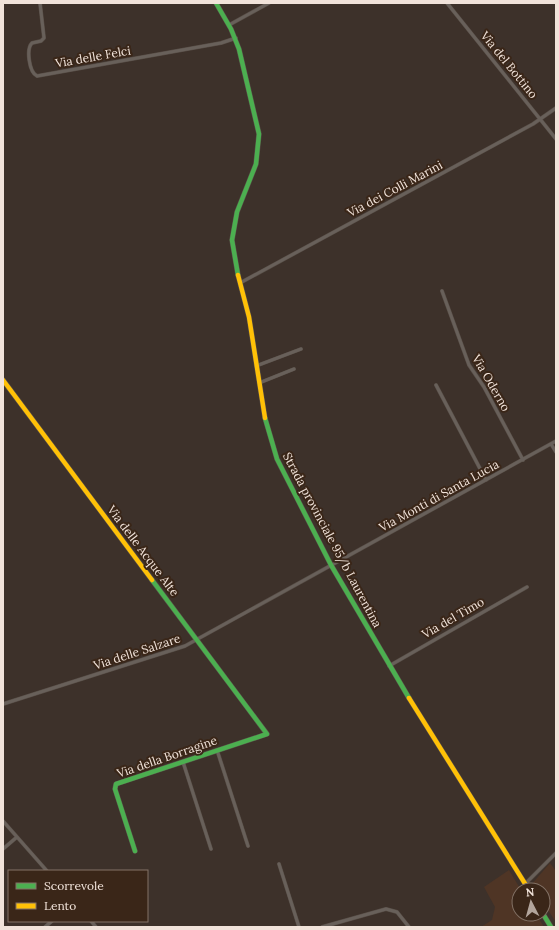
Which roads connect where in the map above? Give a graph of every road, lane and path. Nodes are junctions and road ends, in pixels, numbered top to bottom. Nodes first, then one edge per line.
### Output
1 (40, 3) edge
2 (216, 3) edge
3 (269, 3) edge
4 (447, 3) edge
5 (229, 25) junction
6 (236, 38) junction
7 (556, 108) edge
8 (540, 119) junction
9 (556, 138) edge
10 (240, 282) junction
11 (442, 291) dead end
12 (301, 350) dead end
13 (256, 366) junction
14 (294, 369) dead end
15 (3, 380) edge
16 (259, 383) junction
17 (436, 385) dead end
18 (556, 441) edge
19 (551, 444) junction
20 (556, 452) edge
21 (523, 460) junction
22 (486, 480) junction
23 (331, 565) junction
24 (527, 586) dead end
25 (196, 640) junction
26 (389, 666) junction
27 (3, 704) edge
28 (267, 734) joint
29 (217, 750) junction
30 (183, 762) junction
31 (3, 821) edge
32 (17, 837) junction
33 (248, 846) dead end
34 (3, 849) edge
35 (211, 849) dead end
36 (135, 850) dead end
37 (556, 853) edge
38 (279, 864) dead end
39 (46, 870) edge
40 (524, 882) edge
41 (527, 882) edge
42 (94, 924) edge
43 (90, 927) edge
44 (299, 927) edge
45 (323, 927) edge
46 (409, 927) edge

1 - 6 street, Via delle Felci
2 - 5 main road, Strada provinciale 95/b Laurentina
3 - 5 street
4 - 8 street, Via del Bottino
5 - 6 main road, Strada provinciale 95/b Laurentina
6 - 10 main road, Strada provinciale 95/b Laurentina
7 - 8 street, Via dei Colli Marini
8 - 9 street, Via del Bottino
8 - 10 street, Via dei Colli Marini
10 - 13 main road, Strada provinciale 95/b Laurentina
11 - 21 street, Via Oderno
12 - 13 street
13 - 16 main road, Strada provinciale 95/b Laurentina
14 - 16 street
15 - 25 main road, Via delle Acque Alte
16 - 23 main road, Strada provinciale 95/b Laurentina
17 - 22 street
18 - 19 street, Via Monti di Santa Lucia
19 - 20 street
19 - 21 street, Via Monti di Santa Lucia
21 - 22 street, Via Monti di Santa Lucia
22 - 23 street, Via Monti di Santa Lucia
23 - 25 street, Via delle Salzare
23 - 26 main road, Strada provinciale 95/b Laurentina
24 - 26 street, Via del Timo
25 - 27 street, Via delle Salzare
25 - 28 main road, Via delle Acque Alte
26 - 40 main road, Strada provinciale 95/b Laurentina
28 - 29 main road, Via della Borragine
29 - 30 main road, Via della Borragine
29 - 33 street
30 - 35 street
30 - 36 main road, Via della Borragine
31 - 32 street
32 - 34 street
32 - 39 street
37 - 41 street
38 - 44 street
42 - 43 street
45 - 46 street

